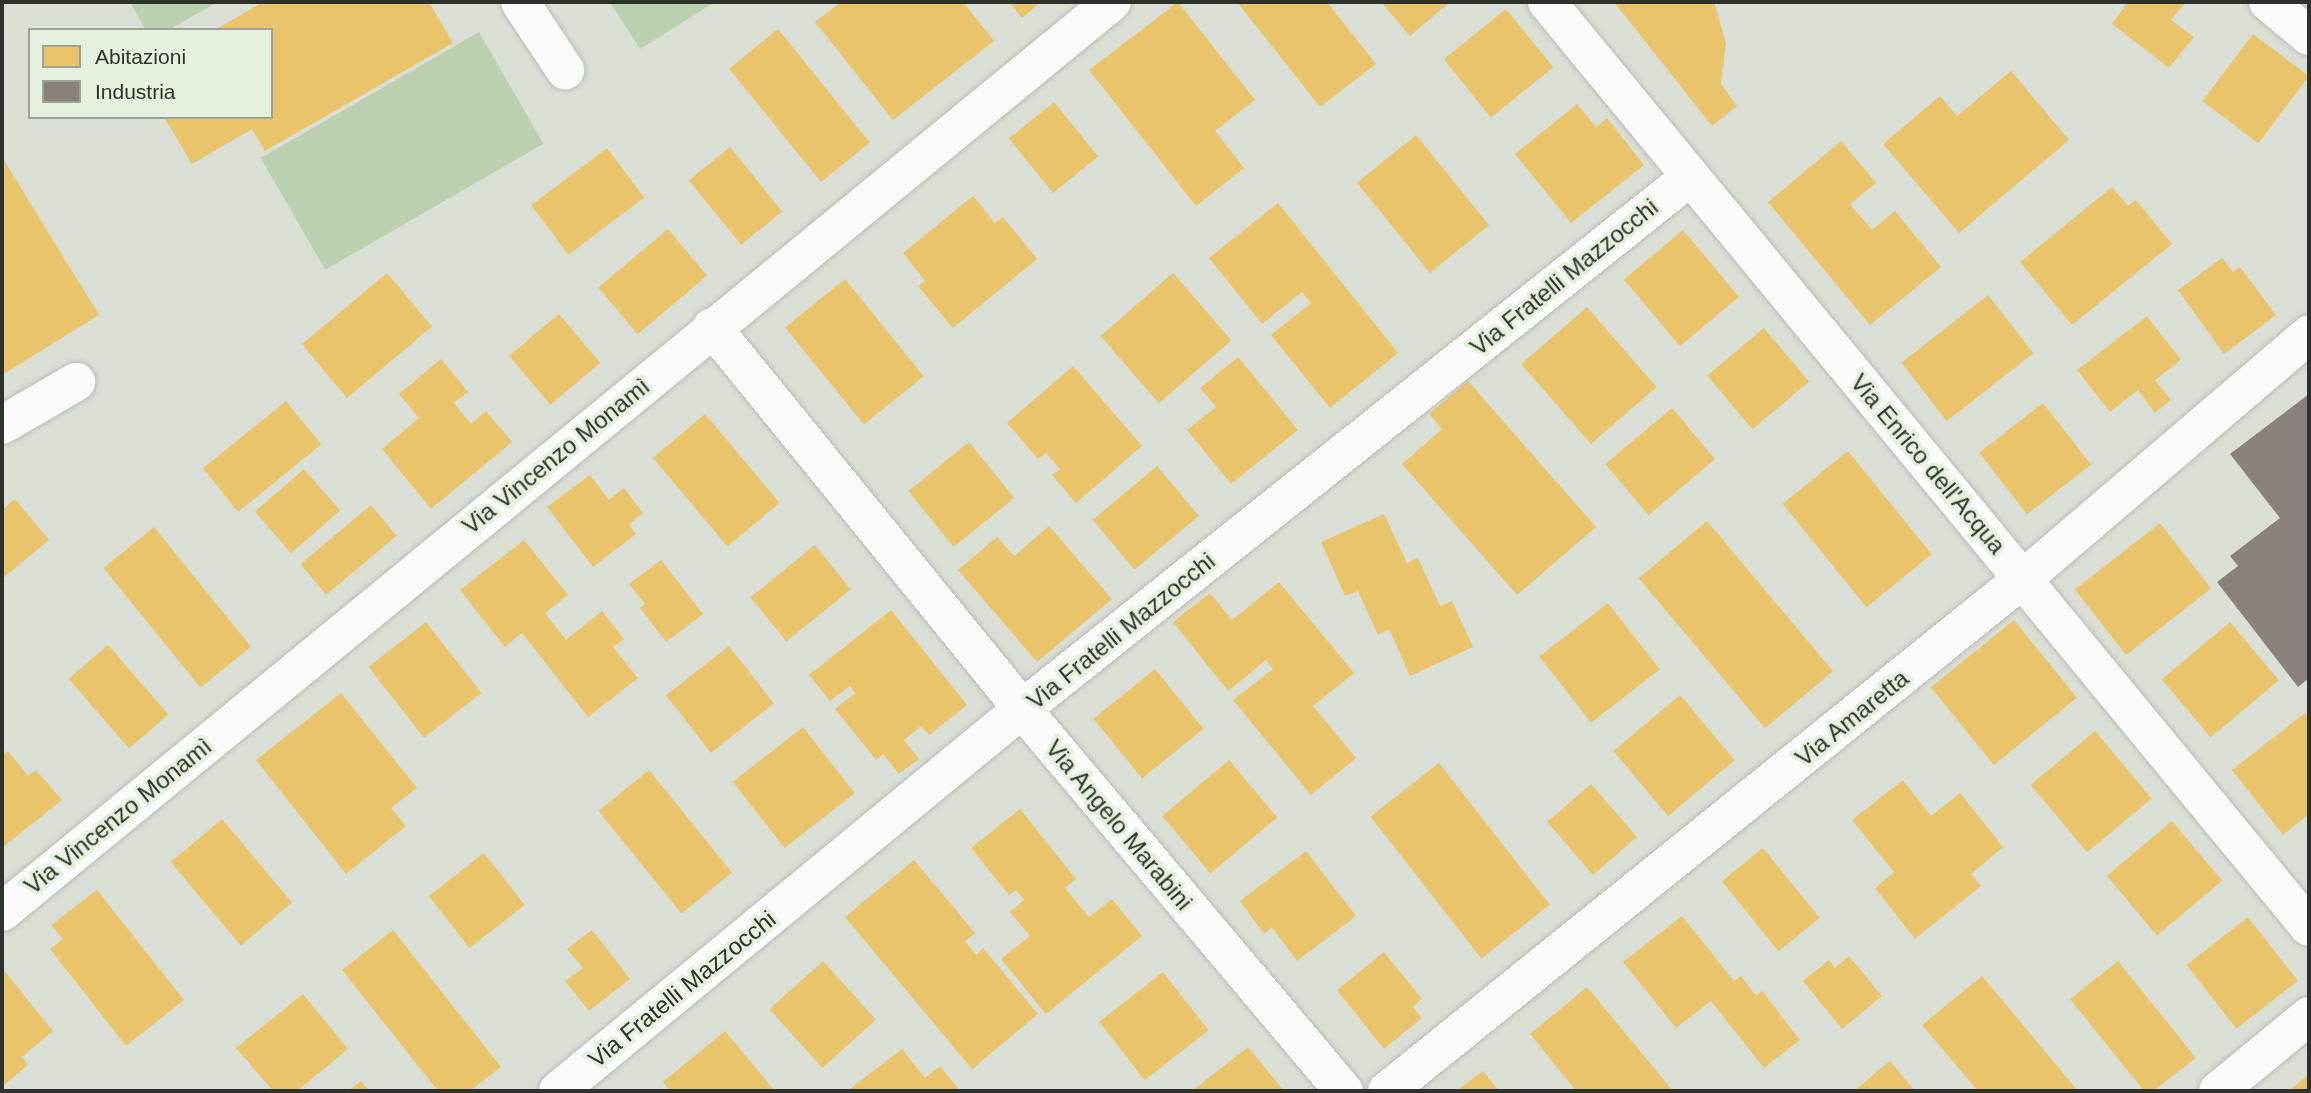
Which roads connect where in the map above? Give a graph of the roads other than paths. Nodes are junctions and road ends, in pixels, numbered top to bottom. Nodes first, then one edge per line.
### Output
1 (520, 2) edge
2 (1112, 2) edge
3 (1547, 2) edge
4 (2268, 2) edge
5 (2309, 36) edge
6 (565, 70) dead end
7 (1690, 177) junction
8 (712, 327) junction
9 (2309, 334) edge
10 (76, 382) dead end
11 (2, 425) edge
12 (2024, 578) junction
13 (1022, 709) junction
14 (2, 912) edge
15 (2309, 927) edge
16 (2309, 1016) edge
17 (558, 1091) edge
18 (1344, 1091) edge
19 (1387, 1091) edge
20 (2218, 1091) edge

1 - 6 street
2 - 8 street, Via Vincenzo Monamì
3 - 7 street, Via Enrico dell'Acqua
4 - 5 street
7 - 12 street, Via Enrico dell'Acqua
7 - 13 street, Via Fratelli Mazzocchi
8 - 13 street, Via Angelo Marabini
8 - 14 street, Via Vincenzo Monamì
9 - 12 street, Via Amaretta
10 - 11 street
12 - 15 street, Via Enrico dell'Acqua
12 - 19 street, Via Amaretta
13 - 17 street, Via Fratelli Mazzocchi
13 - 18 street, Via Angelo Marabini
16 - 20 street

